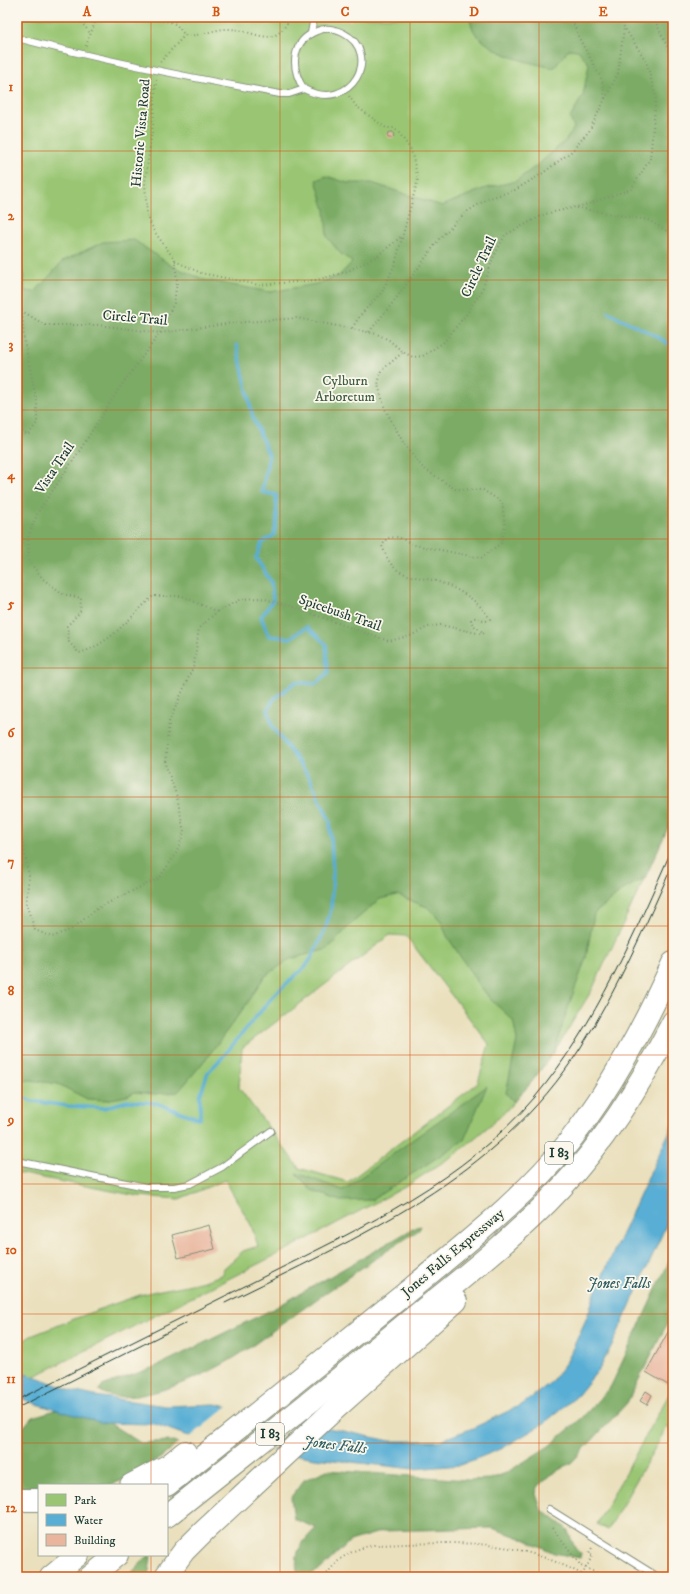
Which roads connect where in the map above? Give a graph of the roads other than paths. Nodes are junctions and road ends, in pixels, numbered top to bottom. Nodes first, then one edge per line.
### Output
1 (314, 17) edge
2 (311, 33) junction
3 (17, 38) edge
4 (304, 89) junction
5 (673, 963) edge
6 (673, 1022) edge
7 (271, 1131) dead end
8 (17, 1161) edge
9 (562, 1188) junction
10 (191, 1456) junction
11 (133, 1484) edge
12 (167, 1484) edge
13 (17, 1500) edge
14 (38, 1500) edge
15 (549, 1509) dead end
16 (168, 1515) edge
17 (77, 1556) edge
18 (117, 1556) edge
19 (51, 1577) edge
20 (90, 1577) edge
21 (164, 1577) edge
22 (658, 1577) edge

1 - 2 lane
2 - 4 lane
2 - 4 lane
3 - 4 lane
5 - 10 highway, Jones Falls Expressway / I 83
6 - 9 highway, Jones Falls Expressway / I 83
7 - 8 lane
9 - 16 highway, Jones Falls Expressway / I 83
9 - 21 highway
10 - 11 highway
10 - 12 highway, I 83
13 - 14 highway
15 - 22 lane
17 - 19 highway
18 - 20 highway

